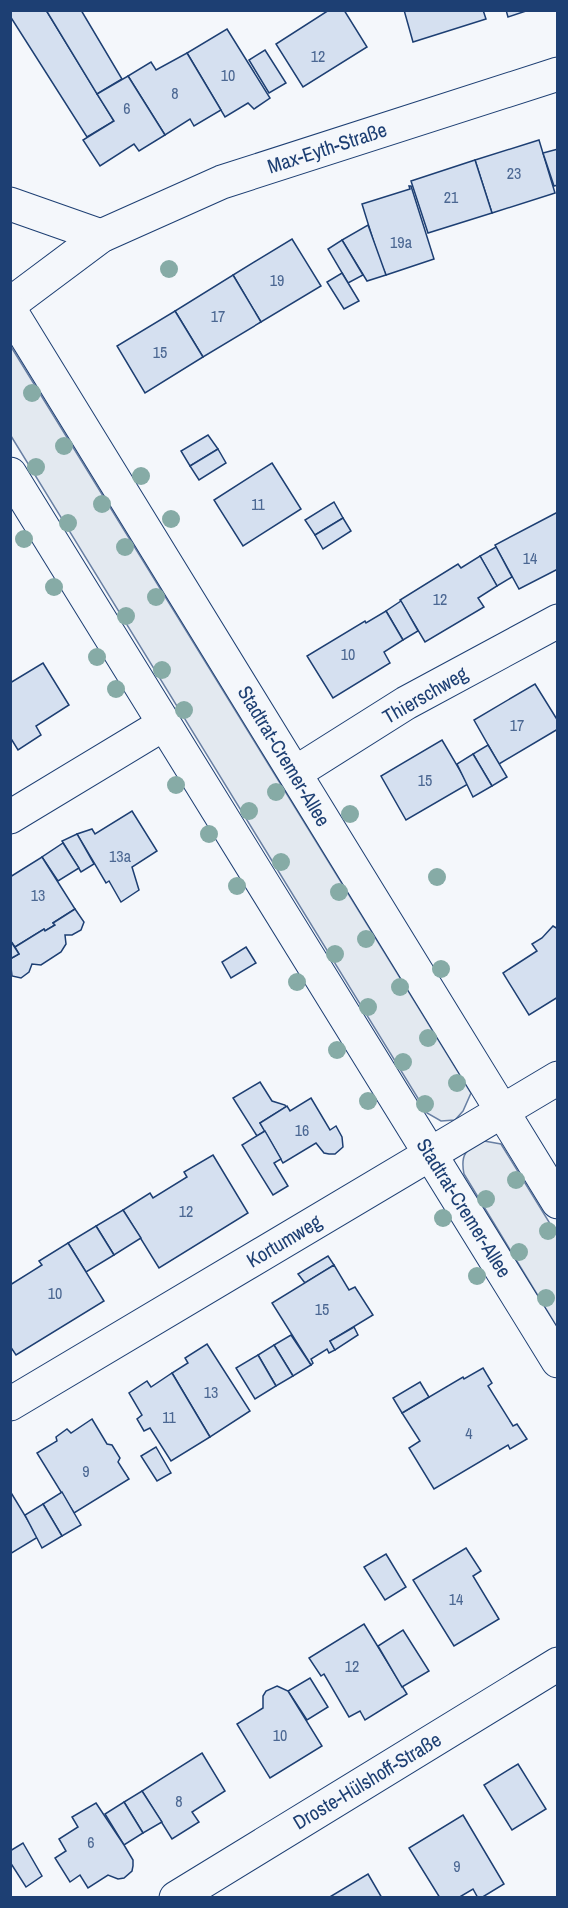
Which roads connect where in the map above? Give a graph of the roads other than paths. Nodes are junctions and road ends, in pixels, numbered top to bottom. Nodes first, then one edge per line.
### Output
1 (558, 74) edge
2 (10, 204) edge
3 (102, 236) junction
4 (10, 304) edge
5 (10, 310) edge
6 (10, 474) edge
7 (558, 621) edge
8 (164, 724) junction
9 (295, 773) junction
10 (10, 818) edge
11 (558, 1078) edge
12 (502, 1113) junction
13 (430, 1154) junction
14 (558, 1202) edge
15 (558, 1361) edge
16 (10, 1404) edge
17 (558, 1664) edge
18 (176, 1898) edge

1 - 3 street, Max-Eyth-Straße
2 - 3 street
3 - 4 street, Max-Eyth-Straße
5 - 9 street, Stadtrat-Cremer-Allee
6 - 8 street, Stadtrat-Cremer-Allee
7 - 9 street, Thierschweg
8 - 10 street
8 - 13 street, Stadtrat-Cremer-Allee
9 - 12 street, Stadtrat-Cremer-Allee
11 - 12 street, Kortumweg
12 - 13 street, Kortumweg
12 - 14 street, Stadtrat-Cremer-Allee
13 - 15 street, Stadtrat-Cremer-Allee
13 - 16 street, Kortumweg
17 - 18 street, Droste-Hülshoff-Straße

